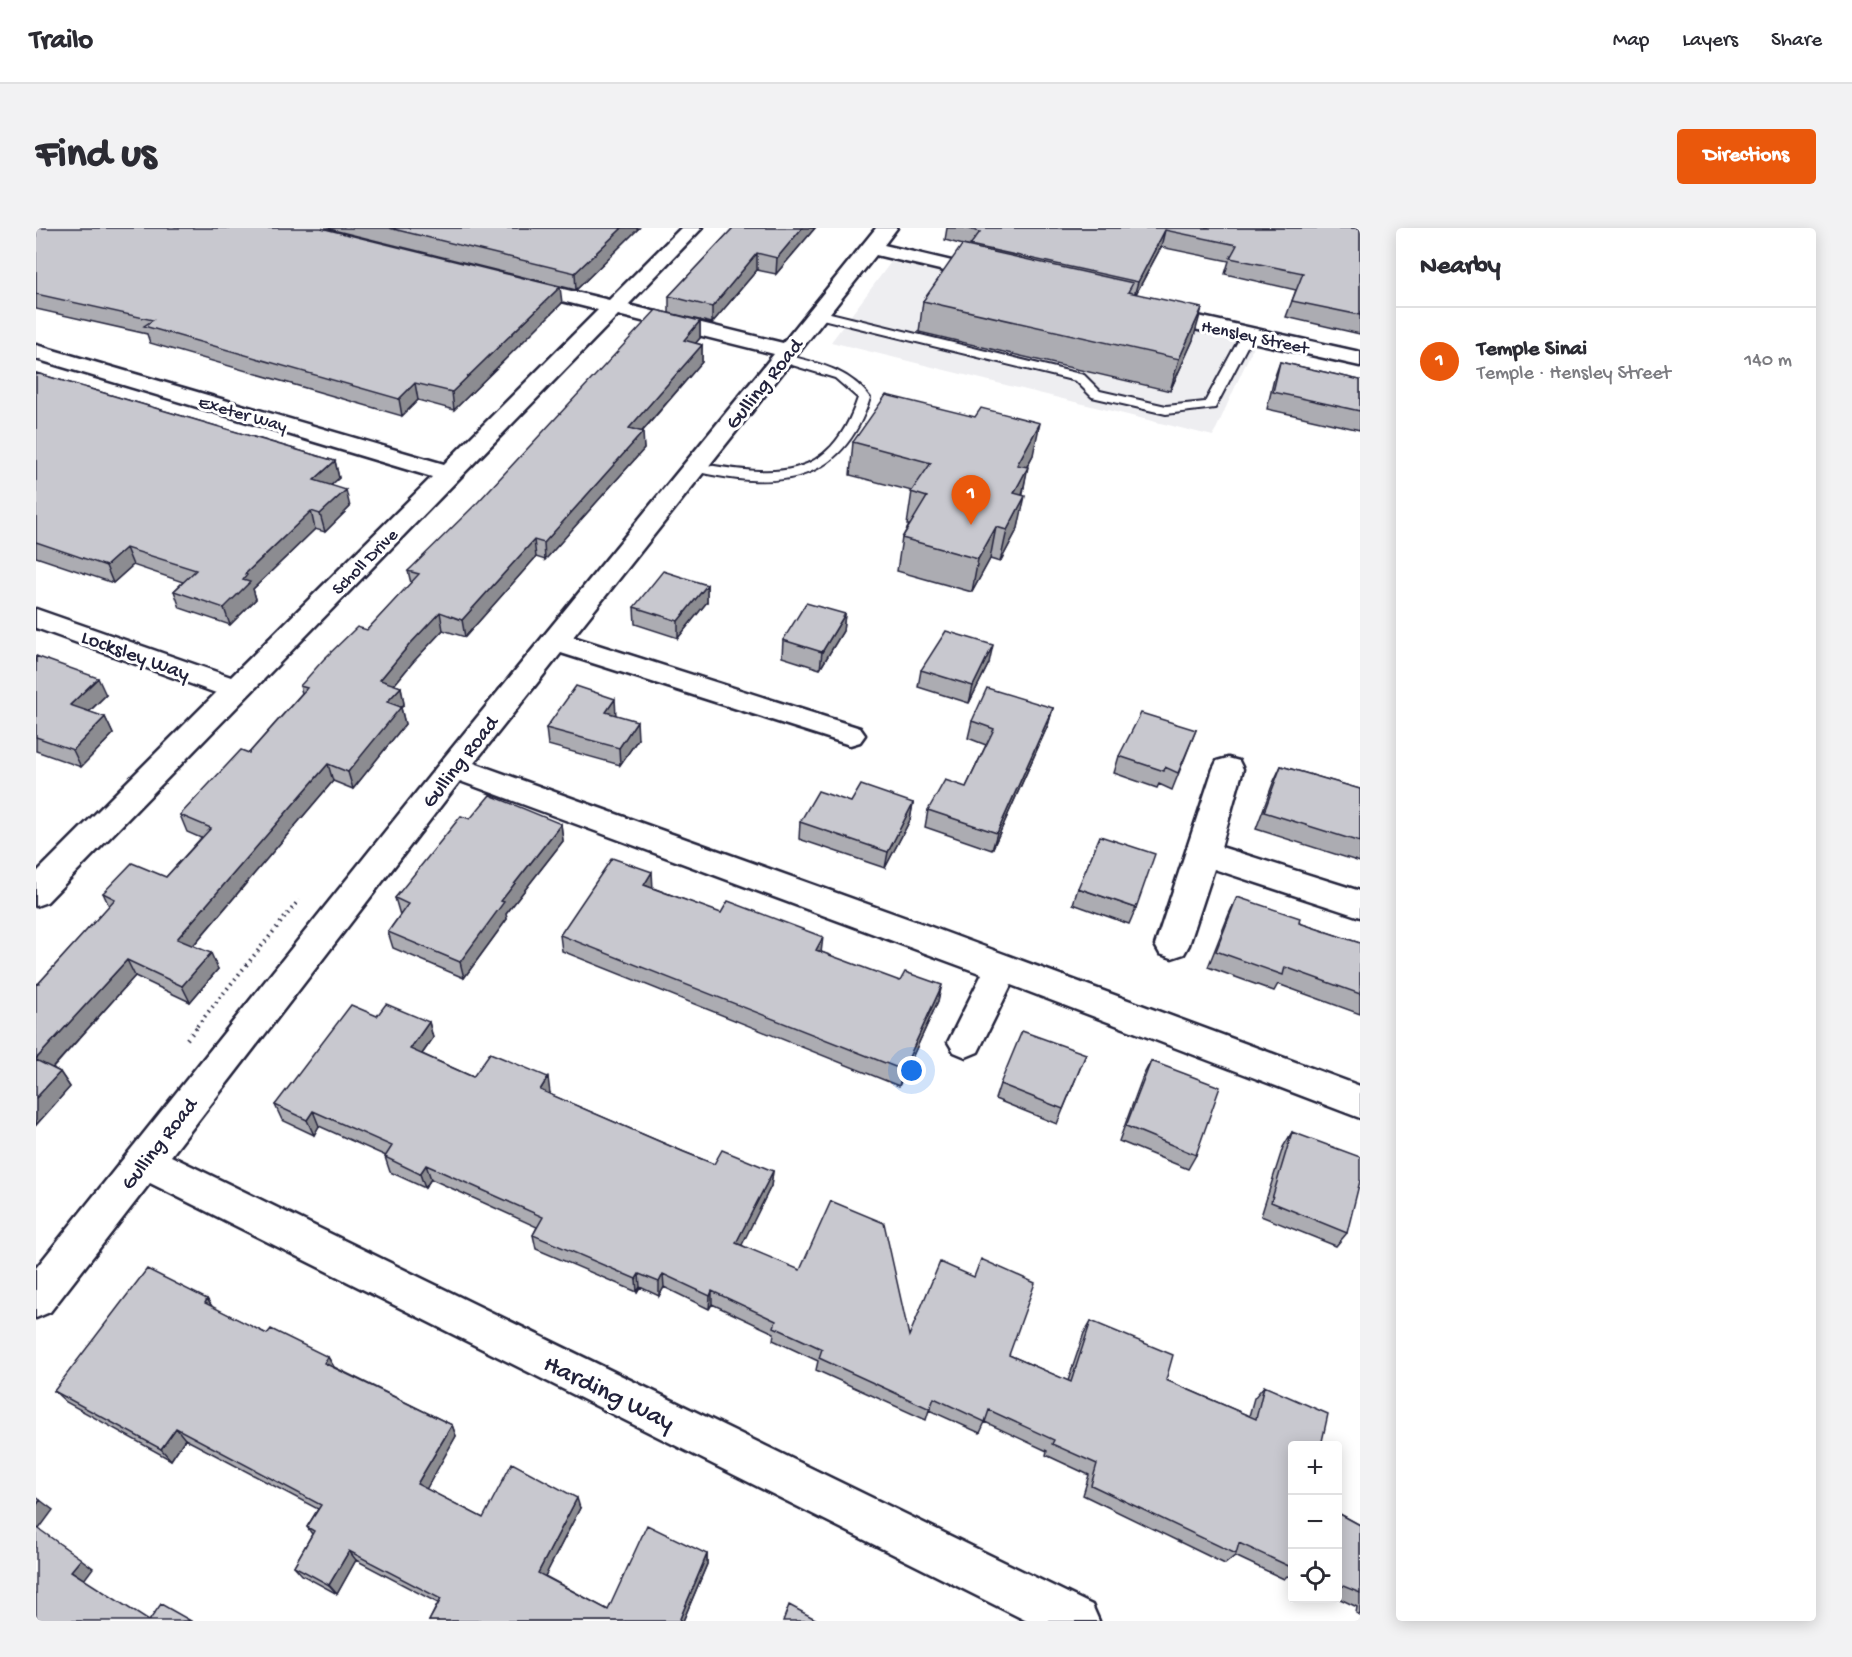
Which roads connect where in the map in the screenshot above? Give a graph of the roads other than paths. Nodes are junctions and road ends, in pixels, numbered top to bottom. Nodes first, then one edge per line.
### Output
1 (692, 228) edge
2 (879, 238) edge
3 (497, 279) edge
4 (1009, 280) edge
5 (614, 308) junction
6 (1134, 309) edge
7 (818, 314) junction
8 (1247, 335) junction
9 (36, 352) edge
10 (786, 355) junction
11 (1360, 359) edge
12 (695, 467) junction
13 (450, 474) junction
14 (36, 618) edge
15 (555, 641) junction
16 (237, 690) junction
17 (850, 735) dead end
18 (454, 766) junction
19 (1228, 769) dead end
20 (1203, 853) junction
21 (36, 893) edge
22 (1360, 904) edge
23 (1172, 945) dead end
24 (1002, 967) junction
25 (966, 1042) dead end
26 (1360, 1102) edge
27 (144, 1161) junction
28 (36, 1299) edge
29 (1076, 1621) edge

1 - 5 street, Scholl Drive
2 - 4 street
2 - 7 street, Gulling Road
3 - 5 street
5 - 10 street
5 - 13 street, Scholl Drive
6 - 8 street, Hensley Street
7 - 8 lane
7 - 10 street, Gulling Road
8 - 11 street, Hensley Street
9 - 13 street, Exeter Way
10 - 12 street, Gulling Road
10 - 12 lane
12 - 15 street, Gulling Road
13 - 16 street, Scholl Drive
14 - 16 street, Locksley Way
15 - 17 street
15 - 18 street, Gulling Road
16 - 21 street, Scholl Drive
18 - 24 street
18 - 27 street, Gulling Road
19 - 20 street
20 - 22 street
20 - 23 street
24 - 25 street
24 - 26 street
27 - 28 street, Gulling Road
27 - 29 street, Harding Way

